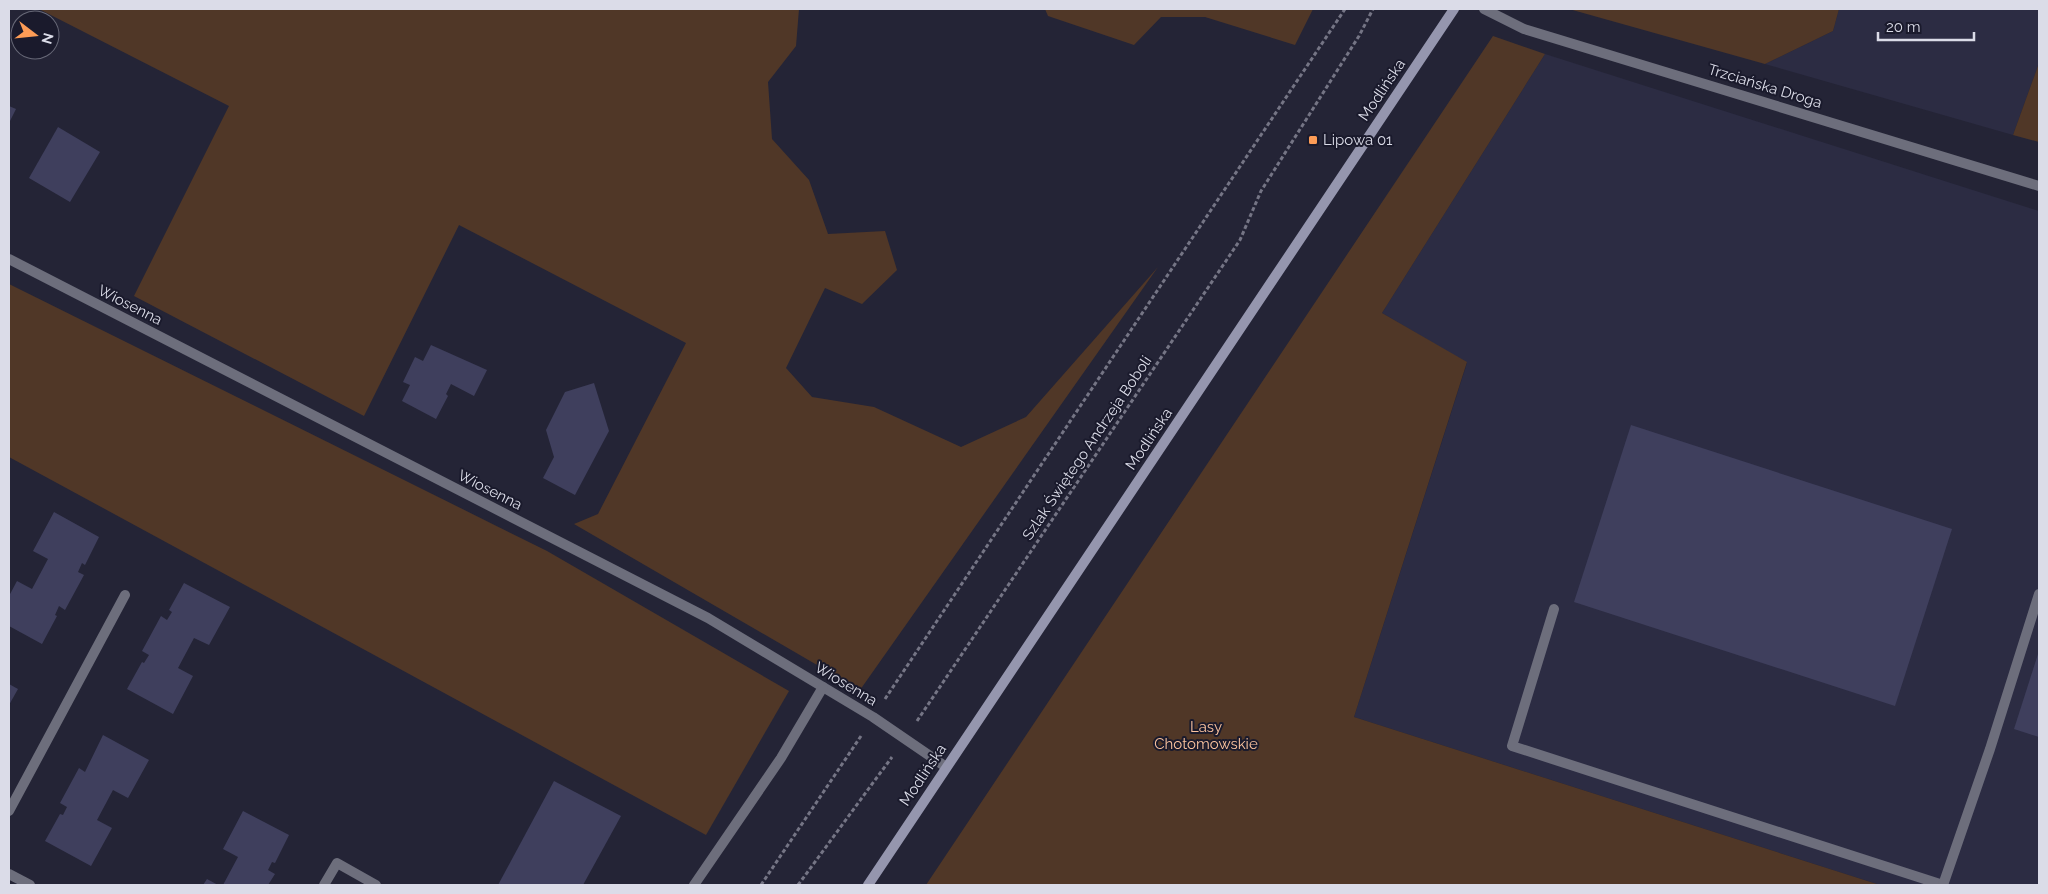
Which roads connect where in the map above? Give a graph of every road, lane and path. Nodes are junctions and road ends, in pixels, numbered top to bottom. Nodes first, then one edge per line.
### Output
1 (1345, 9) edge
2 (1373, 9) edge
3 (1454, 9) edge
4 (1484, 9) edge
5 (2039, 186) edge
6 (9, 259) edge
7 (2039, 594) edge
8 (125, 595) dead end
9 (1554, 609) dead end
10 (823, 687) junction
11 (873, 718) junction
12 (905, 739) junction
13 (946, 767) junction
14 (9, 811) edge
15 (9, 874) edge
16 (30, 885) edge
17 (324, 885) edge
18 (376, 885) edge
19 (694, 885) edge
20 (761, 885) edge
21 (798, 885) edge
22 (868, 885) edge
23 (1943, 885) edge

1 - 11 path
2 - 12 path, Szlak Świętego Andrzeja Boboli
3 - 13 main road, Modlińska
4 - 5 street, Trzciańska Droga
6 - 10 street, Wiosenna
7 - 23 street
8 - 14 street
9 - 23 street
10 - 11 street, Wiosenna
10 - 19 street
11 - 12 street, Wiosenna
11 - 20 path
12 - 13 street, Wiosenna
12 - 21 path, Szlak Świętego Andrzeja Boboli
13 - 22 main road, Modlińska
15 - 16 street
17 - 18 street

